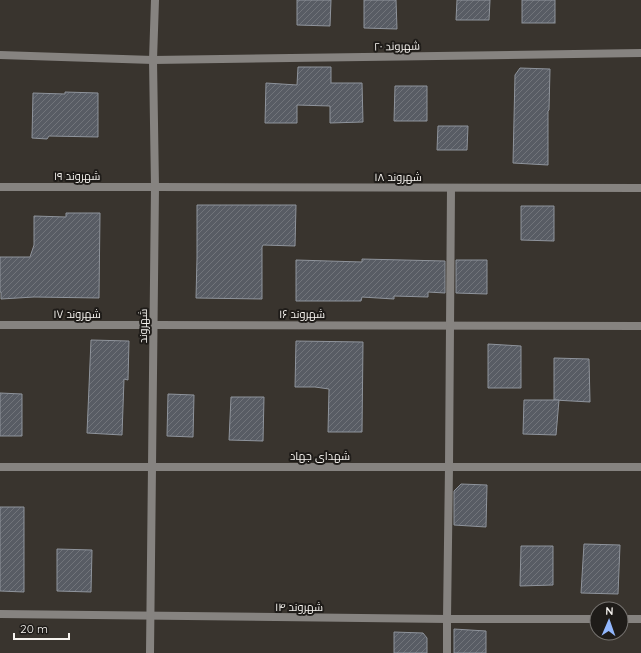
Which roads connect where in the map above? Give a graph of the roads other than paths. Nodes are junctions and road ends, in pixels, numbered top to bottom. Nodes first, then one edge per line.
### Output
1 (155, 0) edge
2 (641, 53) edge
3 (0, 55) edge
4 (153, 60) junction
5 (0, 187) edge
6 (155, 187) junction
7 (451, 188) junction
8 (641, 188) edge
9 (154, 324) junction
10 (0, 325) edge
11 (450, 325) junction
12 (641, 326) edge
13 (0, 466) edge
14 (152, 467) junction
15 (449, 467) junction
16 (641, 467) edge
17 (0, 614) edge
18 (150, 617) junction
19 (447, 619) junction
20 (589, 619) edge
21 (629, 619) edge
22 (641, 619) edge
23 (150, 653) edge
24 (447, 653) edge

1 - 4 street, شهروند
2 - 4 street, شهروند ۲۰
3 - 4 street, شهروند ۲۰
4 - 6 street, شهروند
5 - 6 street, شهروند ۱۹
6 - 7 street, شهروند ۱۸
6 - 9 street, شهروند
7 - 8 street, شهروند ۱۸
7 - 11 street
9 - 10 street, شهروند ۱۷
9 - 11 street, شهروند ۱۶
9 - 14 street, شهروند
11 - 12 street, شهروند ۱۶
11 - 15 street
13 - 14 street, شهدای جهاد
14 - 15 street, شهدای جهاد
14 - 18 street, شهروند
15 - 16 street, شهدای جهاد
15 - 19 street
17 - 18 street, شهروند ۱۴
18 - 19 street, شهروند ۱۴
18 - 23 street, شهروند
19 - 20 street, شهروند ۱۴
19 - 24 street
21 - 22 street

